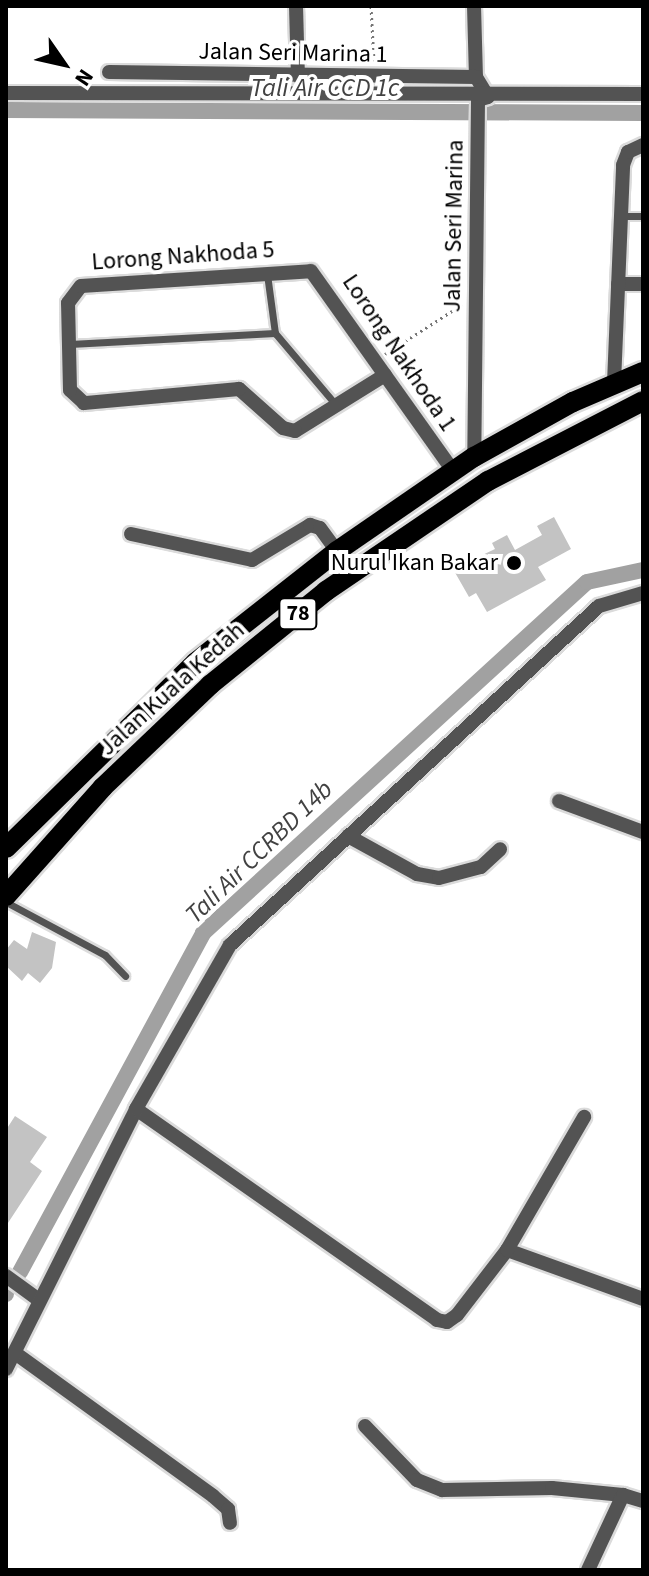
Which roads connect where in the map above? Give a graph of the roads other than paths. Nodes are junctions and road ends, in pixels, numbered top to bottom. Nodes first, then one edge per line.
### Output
1 (296, 6) edge
2 (474, 6) edge
3 (109, 72) dead end
4 (227, 75) junction
5 (298, 76) junction
6 (476, 77) junction
7 (6, 93) edge
8 (238, 94) junction
9 (643, 94) edge
10 (483, 98) junction
11 (643, 145) edge
12 (621, 216) junction
13 (643, 216) edge
14 (302, 269) joint
15 (266, 272) junction
16 (618, 284) junction
17 (643, 284) edge
18 (275, 333) junction
19 (68, 344) junction
20 (643, 372) edge
21 (385, 375) junction
22 (614, 383) junction
23 (643, 401) edge
24 (338, 407) junction
25 (474, 457) junction
26 (453, 471) junction
27 (131, 534) dead end
28 (337, 551) junction
29 (643, 593) edge
30 (559, 801) dead end
31 (643, 832) edge
32 (348, 836) junction
33 (6, 848) edge
34 (500, 849) dead end
35 (6, 899) edge
36 (125, 976) dead end
37 (136, 1109) junction
38 (584, 1117) dead end
39 (507, 1250) junction
40 (6, 1276) edge
41 (643, 1299) edge
42 (39, 1300) junction
43 (15, 1353) junction
44 (6, 1369) edge
45 (365, 1426) dead end
46 (623, 1495) junction
47 (643, 1501) edge
48 (230, 1523) dead end
49 (588, 1570) edge

1 - 5 street
2 - 6 street
3 - 4 street, Jalan Seri Marina 1
4 - 5 street, Jalan Seri Marina 1
4 - 8 street
5 - 6 street, Jalan Seri Marina 1
6 - 10 street
7 - 8 street
8 - 10 street
9 - 10 street
10 - 25 street, Jalan Seri Marina
11 - 12 street
12 - 13 lane
12 - 16 street
14 - 15 street, Lorong Nakhoda 5
14 - 21 street, Lorong Nakhoda 1
15 - 18 lane
15 - 19 street, Lorong Nakhoda 5
16 - 17 street
16 - 22 street
18 - 19 lane
18 - 24 lane
19 - 24 street
20 - 22 main road, Jalan Kuala Kedah / 78
21 - 24 street
21 - 26 street, Lorong Nakhoda 1
22 - 25 main road, Jalan Kuala Kedah / 78
23 - 35 main road, Jalan Kuala Kedah / 78
25 - 26 main road, Jalan Kuala Kedah / 78
26 - 28 main road, Jalan Kuala Kedah / 78
27 - 28 street
28 - 33 main road, Jalan Kuala Kedah / 78
29 - 32 street
30 - 31 street
32 - 34 street
32 - 37 street
35 - 36 lane
37 - 39 street
37 - 42 street
38 - 39 street
39 - 41 street
40 - 42 street
42 - 43 street
43 - 44 street
43 - 48 street
45 - 46 street
46 - 47 street
46 - 49 street

